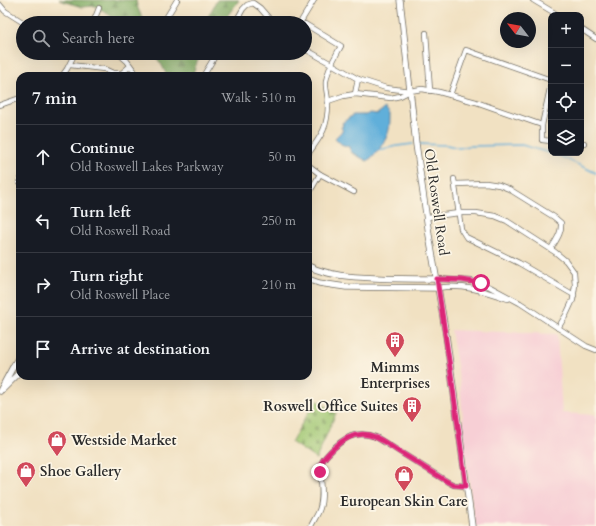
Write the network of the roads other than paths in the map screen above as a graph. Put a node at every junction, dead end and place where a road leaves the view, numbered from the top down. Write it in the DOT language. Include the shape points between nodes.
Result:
graph roads {
  1 [pos="177,0"];
  2 [pos="314,0"];
  3 [pos="400,0"];
  4 [pos="533,0"];
  5 [pos="0,5"];
  6 [pos="99,8"];
  7 [pos="553,12"];
  8 [pos="96,16"];
  9 [pos="167,16"];
  10 [pos="239,16"];
  11 [pos="267,16"];
  12 [pos="306,16"];
  13 [pos="16,18"];
  14 [pos="312,29"];
  15 [pos="584,31"];
  16 [pos="426,33"];
  17 [pos="596,39"];
  18 [pos="312,53"];
  19 [pos="72,60"];
  20 [pos="125,60"];
  21 [pos="213,60"];
  22 [pos="331,64"];
  23 [pos="70,65"];
  24 [pos="130,66"];
  25 [pos="65,72"];
  26 [pos="111,72"];
  27 [pos="123,72"];
  28 [pos="135,72"];
  29 [pos="206,72"];
  30 [pos="358,79"];
  31 [pos="548,79"];
  32 [pos="430,90"];
  33 [pos="410,91"];
  34 [pos="355,94"];
  35 [pos="450,95"];
  36 [pos="16,99"];
  37 [pos="328,101"];
  38 [pos="548,102"];
  39 [pos="0,105"];
  40 [pos="542,125"];
  41 [pos="548,141"];
  42 [pos="312,148"];
  43 [pos="312,169"];
  44 [pos="320,174"];
  45 [pos="312,188"];
  46 [pos="354,192"];
  47 [pos="459,213"];
  48 [pos="427,217"];
  49 [pos="551,249"];
  50 [pos="312,268"];
  51 [pos="437,279"];
  52 [pos="312,280"];
  53 [pos="438,288"];
  54 [pos="574,295"];
  55 [pos="520,303"];
  56 [pos="558,328"];
  57 [pos="596,350"];
  58 [pos="16,362"];
  59 [pos="16,376"];
  60 [pos="0,392"];
  61 [pos="466,486"];
  62 [pos="310,526"];
  63 [pos="472,526"];
  1 -- 9 [label="street"];
  2 -- 12 [label="street"];
  3 -- 33 [label="street, Old Roswell Road"];
  4 -- 7 [label="street"];
  5 -- 13 [label="street"];
  6 -- 8 [label="street"];
  10 -- 11 [label="street" via="243,8 253,2"];
  14 -- 22 [label="street" via="341,46"];
  15 -- 17 [label="street"];
  16 -- 32 [label="street"];
  18 -- 22 [label="street"];
  19 -- 23 [label="street"];
  20 -- 24 [label="street"];
  21 -- 29 [label="street"];
  22 -- 30 [label="street"];
  22 -- 37 [label="street" via="326,82"];
  23 -- 25 [label="street"];
  23 -- 26 [label="street"];
  24 -- 27 [label="street"];
  24 -- 28 [label="street"];
  30 -- 33 [label="street" via="386,88"];
  30 -- 34 [label="street"];
  31 -- 35 [label="street" via="466,50"];
  32 -- 33 [label="street"];
  32 -- 35 [label="street"];
  33 -- 34 [label="street" via="392,98"];
  33 -- 48 [label="street, Old Roswell Road"];
  34 -- 37 [label="street"];
  35 -- 40 [label="street"];
  36 -- 39 [label="street"];
  37 -- 42 [label="street" via="324,129"];
  38 -- 40 [label="street"];
  40 -- 41 [label="street" via="542,140"];
  43 -- 44 [label="street"];
  44 -- 45 [label="street"];
  44 -- 46 [label="street"];
  47 -- 48 [label="street"];
  47 -- 49 [label="street" via="495,216"];
  47 -- 49 [label="street" via="454,182 499,185 561,222 562,229"];
  47 -- 54 [label="street" via="461,229 466,237 519,263"];
  48 -- 51 [label="street, Old Roswell Road"];
  49 -- 54 [label="street" via="566,261 574,272"];
  50 -- 51 [label="street" via="347,277"];
  51 -- 53 [label="street, Old Roswell Road"];
  51 -- 55 [label="street" via="481,283"];
  52 -- 53 [label="street" via="346,287"];
  53 -- 55 [label="street" via="470,288"];
  53 -- 61 [label="street, Old Roswell Road"];
  54 -- 56 [label="street"];
  55 -- 56 [label="street"];
  56 -- 57 [label="street"];
  58 -- 60 [label="street"];
  59 -- 60 [label="street"];
  61 -- 62 [label="street" via="448,482 376,437 354,435 340,442 321,464 320,508"];
  61 -- 63 [label="street, Old Roswell Road"];
}
